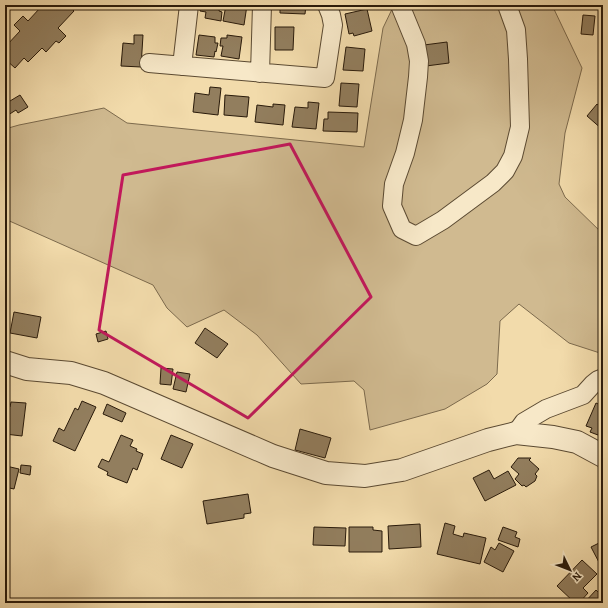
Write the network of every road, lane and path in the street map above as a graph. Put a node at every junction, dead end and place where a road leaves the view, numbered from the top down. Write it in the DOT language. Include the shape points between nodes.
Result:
graph roads {
  1 [pos="189,5"];
  2 [pos="262,5"];
  3 [pos="327,5"];
  4 [pos="400,5"];
  5 [pos="507,5"];
  6 [pos="149,63"];
  7 [pos="182,66"];
  8 [pos="260,73"];
  9 [pos="5,362"];
  10 [pos="603,378"];
  11 [pos="516,434"];
  12 [pos="603,456"];
  1 -- 7 [label="street"];
  2 -- 8 [label="street"];
  3 -- 8 [label="street" via="333,25 325,78"];
  4 -- 5 [label="street" via="416,44 419,61 413,120 394,184 392,206 402,229 416,236 494,184 513,156 520,127 518,59 516,30"];
  6 -- 7 [label="street"];
  7 -- 8 [label="street"];
  9 -- 11 [label="street" via="27,369 71,373 104,383 273,456 326,473 365,476 402,470 488,440"];
  10 -- 11 [label="street" via="592,384 582,395 546,409 524,422"];
  11 -- 12 [label="street" via="577,442"];
}
